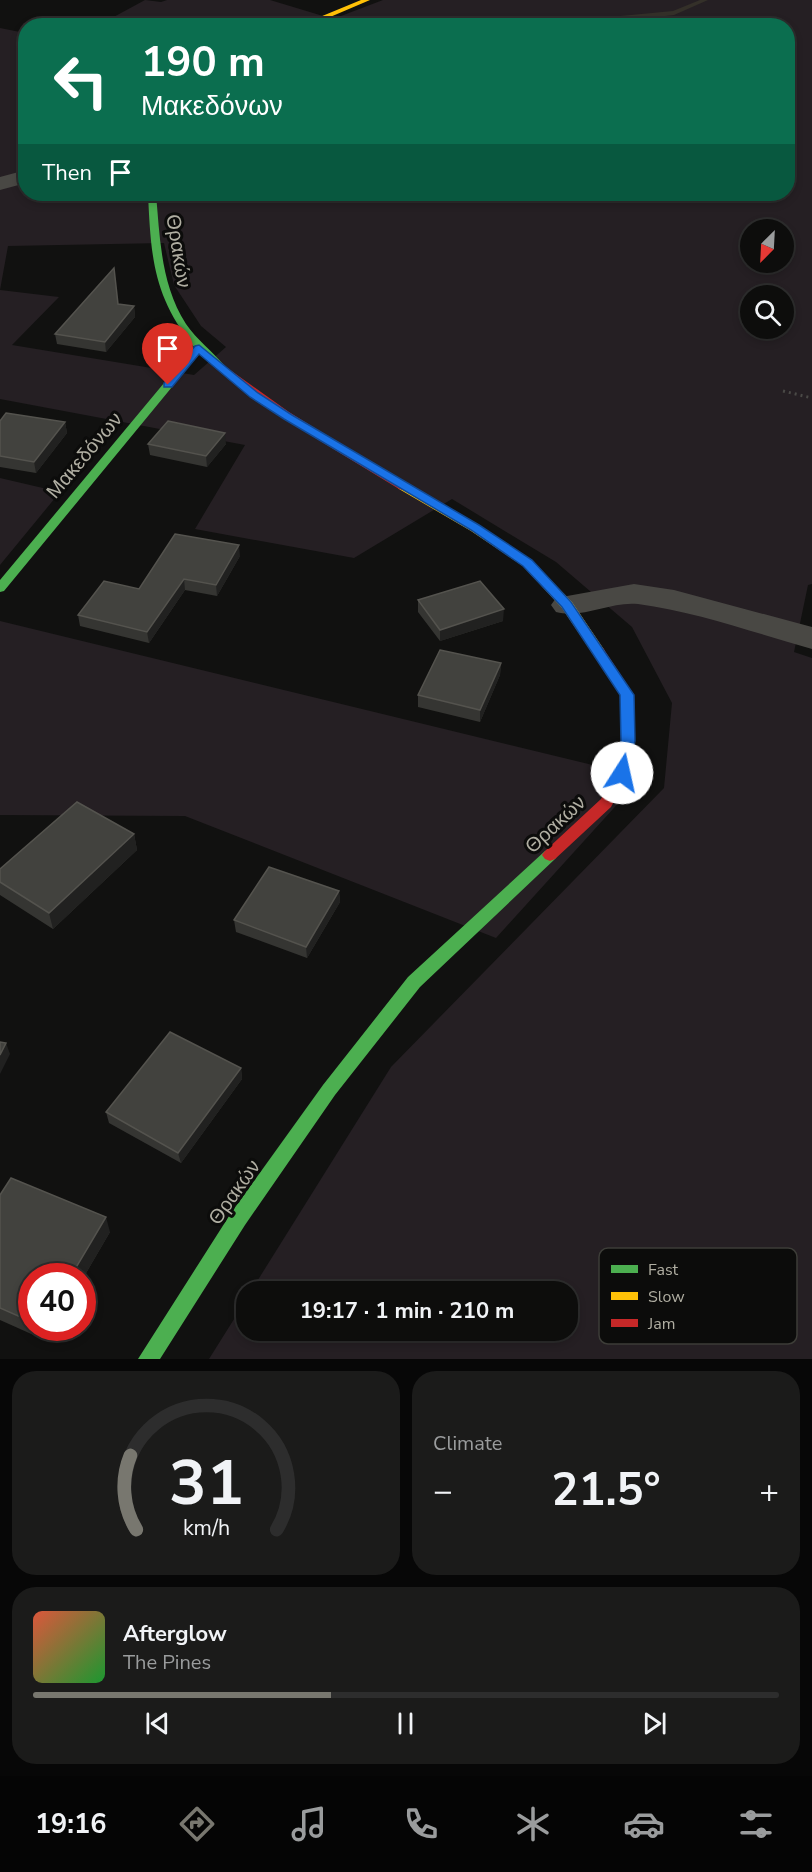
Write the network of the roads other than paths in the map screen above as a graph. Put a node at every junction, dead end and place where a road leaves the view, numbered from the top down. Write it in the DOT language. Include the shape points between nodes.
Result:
graph roads {
  1 [pos="367,0"];
  2 [pos="321,18"];
  3 [pos="18,178"];
  4 [pos="0,184"];
  5 [pos="152,201"];
  6 [pos="199,348"];
  7 [pos="0,588"];
  8 [pos="567,604"];
  9 [pos="812,638"];
  10 [pos="148,1359"];
  1 -- 2 [label="street"];
  3 -- 4 [label="street"];
  5 -- 6 [label="street, Θρακών" via="156,255 164,294"];
  6 -- 7 [label="street, Μακεδόνων"];
  6 -- 8 [label="street, Θρακών" via="264,401 321,439 475,528 527,563"];
  8 -- 9 [label="street" via="634,594 674,600"];
  8 -- 10 [label="street, Θρακών" via="627,695 628,741 622,773 606,803 414,982 329,1090 238,1219"];
}
